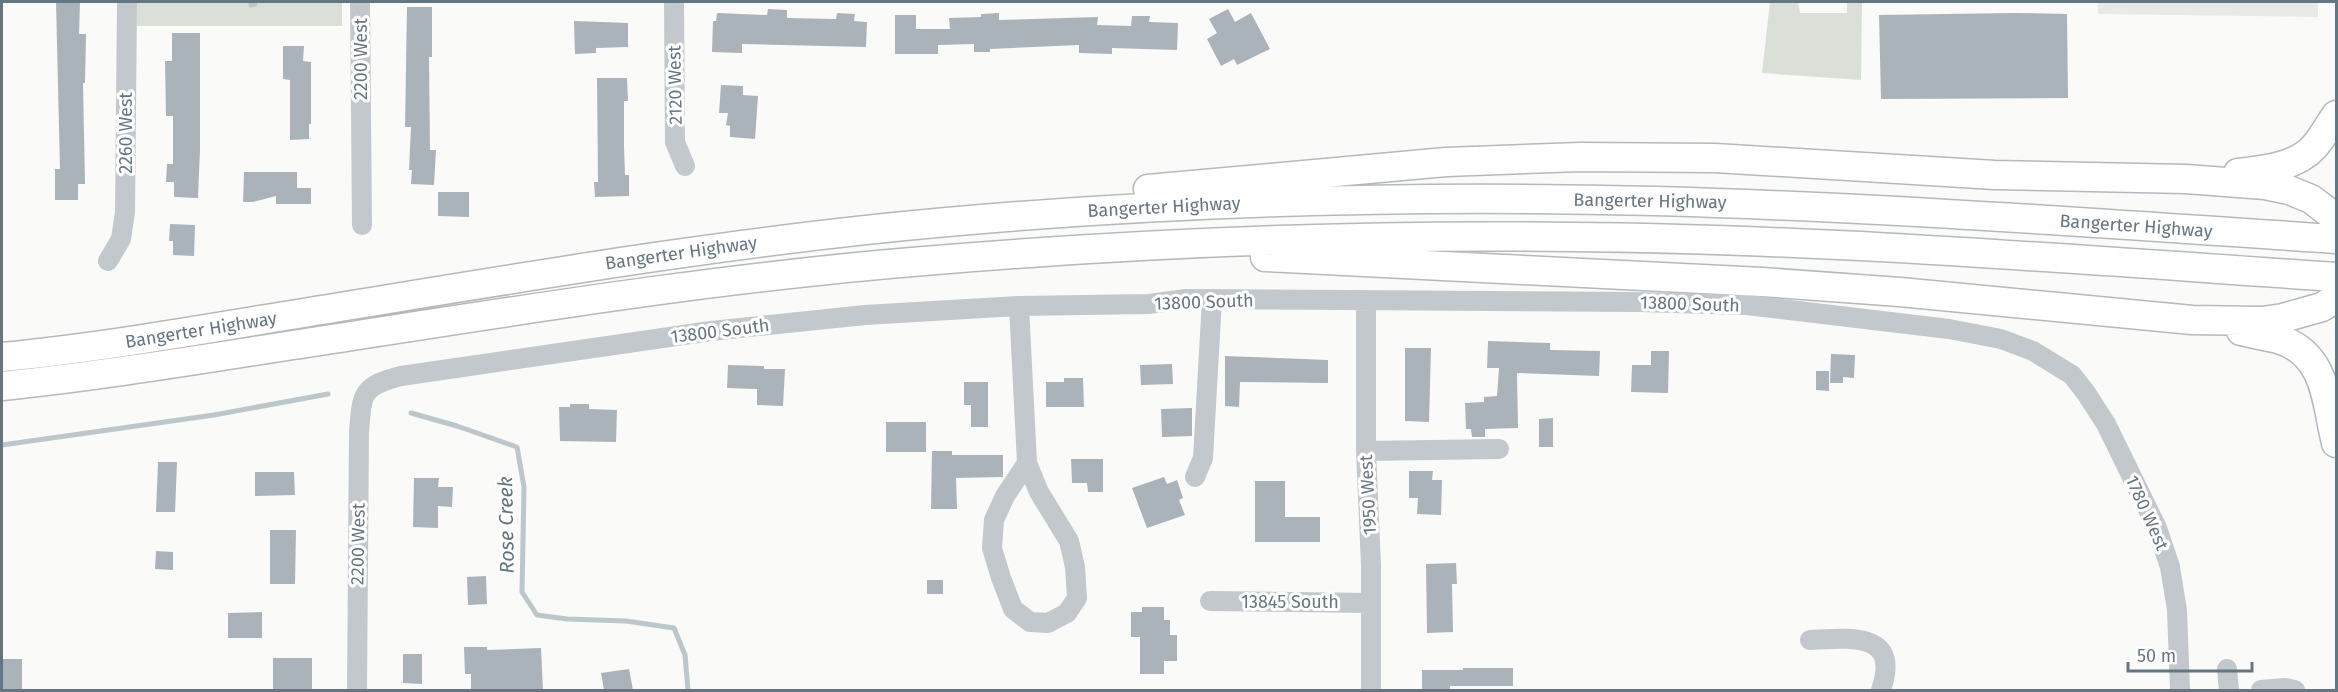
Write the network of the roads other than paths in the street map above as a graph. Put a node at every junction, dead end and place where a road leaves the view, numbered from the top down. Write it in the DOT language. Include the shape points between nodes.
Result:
graph roads {
  1 [pos="127,2"];
  2 [pos="360,2"];
  3 [pos="674,2"];
  4 [pos="2337,115"];
  5 [pos="684,166"];
  6 [pos="2186,179"];
  7 [pos="2337,218"];
  8 [pos="951,222"];
  9 [pos="362,225"];
  10 [pos="2337,238"];
  11 [pos="1038,252"];
  12 [pos="108,261"];
  13 [pos="2337,277"];
  14 [pos="2337,298"];
  15 [pos="1212,299"];
  16 [pos="1366,300"];
  17 [pos="1019,306"];
  18 [pos="2192,320"];
  19 [pos="2,357"];
  20 [pos="2051,360"];
  21 [pos="2,386"];
  22 [pos="362,398"];
  23 [pos="2337,443"];
  24 [pos="1499,449"];
  25 [pos="1366,451"];
  26 [pos="1028,463"];
  27 [pos="1195,477"];
  28 [pos="1210,601"];
  29 [pos="1371,603"];
  30 [pos="1810,640"];
  31 [pos="2227,669"];
  32 [pos="357,690"];
  33 [pos="1371,690"];
  34 [pos="1881,690"];
  35 [pos="2180,690"];
  36 [pos="2229,690"];
  37 [pos="2261,690"];
  38 [pos="2295,690"];
  1 -- 12 [label="street, 2260 West" via="125,212 121,239"];
  2 -- 9 [label="street, 2200 West"];
  3 -- 5 [label="street, 2120 West" via="675,142"];
  4 -- 6 [label="highway" via="2313,148 2294,162 2265,170"];
  6 -- 7 [label="highway" via="2289,190 2311,199"];
  6 -- 8 [label="highway" via="1995,175 1715,158 1524,158 1140,190"];
  8 -- 10 [label="highway, Bangerter Highway" via="1264,202 1536,199 1831,207"];
  8 -- 19 [label="highway, Bangerter Highway" via="694,250 130,341"];
  11 -- 13 [label="highway, Bangerter Highway" via="1292,240 1574,237 1818,244"];
  11 -- 18 [label="highway" via="1196,254 1762,282"];
  11 -- 21 [label="highway, Bangerter Highway" via="670,288 187,362"];
  14 -- 18 [label="highway" via="2322,307 2283,318"];
  15 -- 16 [label="street, 13800 South"];
  15 -- 17 [label="street, 13800 South"];
  15 -- 27 [label="street" via="1203,458"];
  16 -- 20 [label="street, 13800 South" via="1756,306 1948,329 2001,339"];
  16 -- 25 [label="street, 1950 West"];
  17 -- 22 [label="street, 13800 South" via="865,315 578,349 401,376 378,383"];
  17 -- 26 [label="street"];
  18 -- 23 [label="highway" via="2279,339 2306,355 2321,375"];
  20 -- 35 [label="street, 1780 West" via="2072,375 2106,424 2157,528 2170,567 2177,610"];
  22 -- 32 [label="street, 2200 West"];
  24 -- 25 [label="street"];
  25 -- 29 [label="street, 1950 West"];
  26 -- 26 [label="street" via="1039,492 1070,541 1075,567 1077,598 1067,613 1048,623 1030,622 1013,609 992,548 994,520"];
  28 -- 29 [label="street, 13845 South"];
  29 -- 33 [label="street, 1950 West"];
  30 -- 34 [label="street" via="1854,638 1876,644 1885,656"];
  31 -- 36 [label="street"];
  37 -- 38 [label="street"];
}
